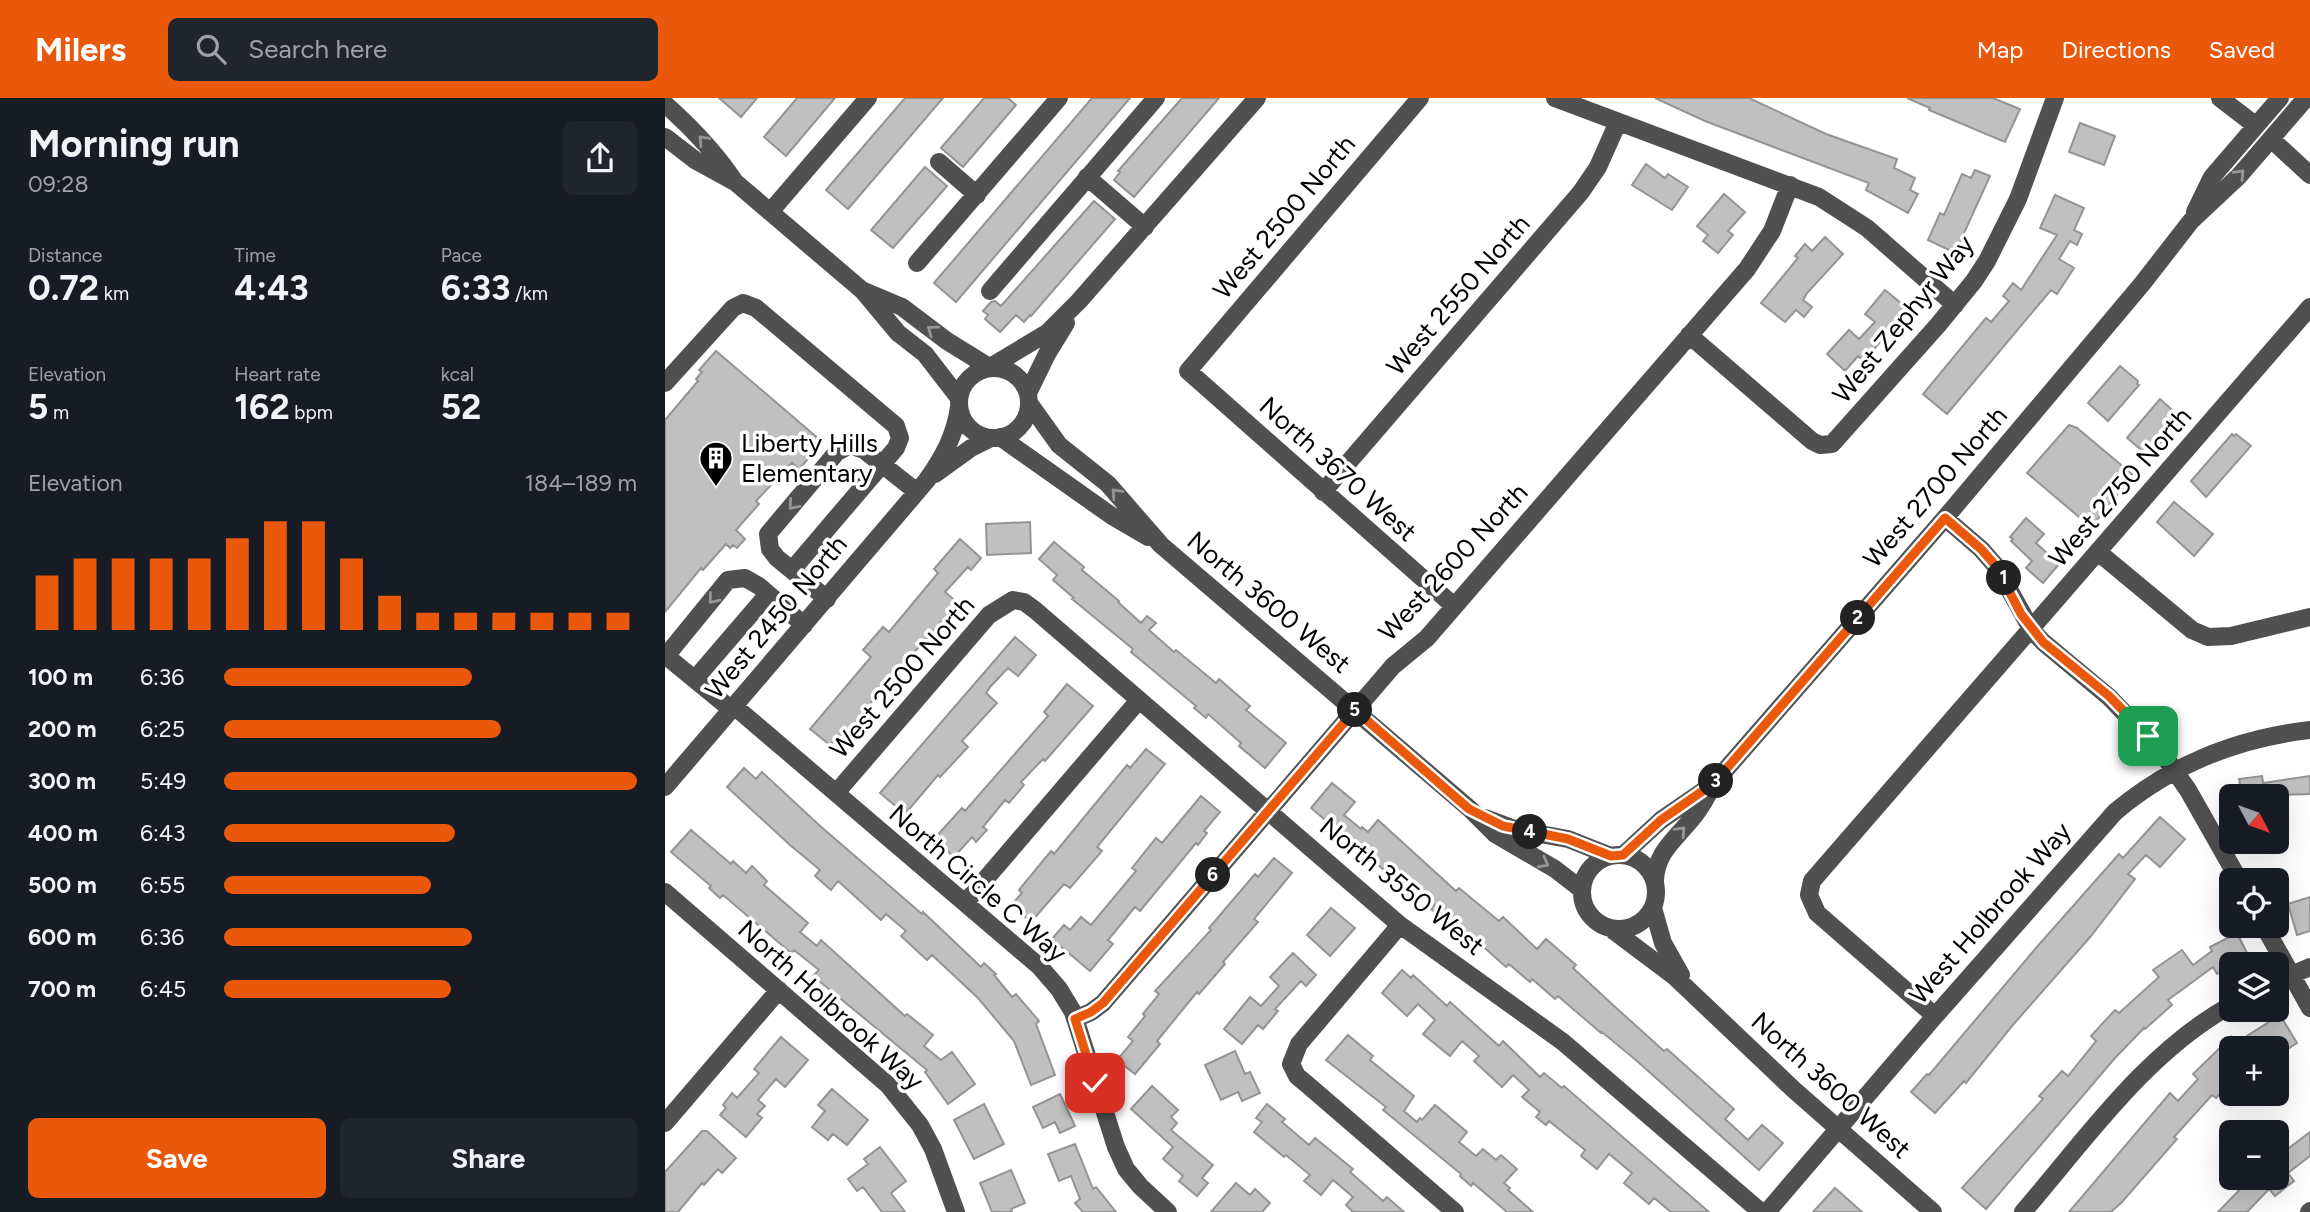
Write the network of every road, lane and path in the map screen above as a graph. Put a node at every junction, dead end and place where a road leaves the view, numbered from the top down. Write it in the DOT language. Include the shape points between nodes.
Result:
graph roads {
  1 [pos="868,98"];
  2 [pos="1059,98"];
  3 [pos="1156,98"];
  4 [pos="1257,98"];
  5 [pos="1420,98"];
  6 [pos="1555,98"];
  7 [pos="2055,98"];
  8 [pos="2220,98"];
  9 [pos="2280,98"];
  10 [pos="2306,98"];
  11 [pos="665,103"];
  12 [pos="1618,122"];
  13 [pos="2255,125"];
  14 [pos="665,137"];
  15 [pos="2271,139"];
  16 [pos="939,162"];
  17 [pos="2310,175"];
  18 [pos="1087,177"];
  19 [pos="735,182"];
  20 [pos="1790,185"];
  21 [pos="977,194"];
  22 [pos="770,212"];
  23 [pos="2191,221"];
  24 [pos="1145,227"];
  25 [pos="917,263"];
  26 [pos="863,291"];
  27 [pos="990,291"];
  28 [pos="1079,301"];
  29 [pos="1955,305"];
  30 [pos="2310,307"];
  31 [pos="1689,335"];
  32 [pos="991,367"];
  33 [pos="1188,371"];
  34 [pos="665,383"];
  35 [pos="1028,398"];
  36 [pos="959,403"];
  37 [pos="996,438"];
  38 [pos="882,464"];
  39 [pos="922,486"];
  40 [pos="1324,492"];
  41 [pos="1945,518"];
  42 [pos="1161,545"];
  43 [pos="2098,552"];
  44 [pos="792,570"];
  45 [pos="768,594"];
  46 [pos="827,598"];
  47 [pos="1013,600"];
  48 [pos="1454,606"];
  49 [pos="2310,617"];
  50 [pos="804,625"];
  51 [pos="2031,629"];
  52 [pos="666,657"];
  53 [pos="695,679"];
  54 [pos="1139,700"];
  55 [pos="733,708"];
  56 [pos="1355,710"];
  57 [pos="2310,730"];
  58 [pos="2175,771"];
  59 [pos="667,782"];
  60 [pos="1714,783"];
  61 [pos="836,793"];
  62 [pos="1469,809"];
  63 [pos="1269,810"];
  64 [pos="1617,856"];
  65 [pos="2232,868"];
  66 [pos="1655,881"];
  67 [pos="1583,890"];
  68 [pos="665,892"];
  69 [pos="965,903"];
  70 [pos="1653,908"];
  71 [pos="1400,925"];
  72 [pos="1610,928"];
  73 [pos="2310,967"];
  74 [pos="2289,976"];
  75 [pos="2289,984"];
  76 [pos="779,990"];
  77 [pos="1696,994"];
  78 [pos="2310,1008"];
  79 [pos="2219,1012"];
  80 [pos="1934,1016"];
  81 [pos="1075,1019"];
  82 [pos="665,1123"];
  83 [pos="1837,1129"];
  84 [pos="956,1212"];
  85 [pos="1168,1212"];
  86 [pos="1455,1212"];
  87 [pos="1761,1212"];
  88 [pos="1767,1212"];
  89 [pos="1933,1212"];
  90 [pos="2023,1212"];
  1 -- 22 [label="street"];
  2 -- 21 [label="street"];
  3 -- 18 [label="street"];
  4 -- 24 [label="street"];
  5 -- 33 [label="street, West 2500 North"];
  6 -- 12 [label="street"];
  7 -- 29 [label="street, West Zephyr Way" via="2004,231"];
  8 -- 13 [label="street"];
  9 -- 13 [label="street, West 2700 North"];
  10 -- 15 [label="street, West 2700 North"];
  19 -- 11 [label="street, one-way" via="699,135"];
  12 -- 20 [label="street"];
  12 -- 40 [label="street, West 2550 North" via="1581,192"];
  13 -- 23 [label="street, West 2700 North" via="2212,177"];
  14 -- 19 [label="street"];
  15 -- 17 [label="street"];
  23 -- 15 [label="street, West 2700 North, one-way"];
  16 -- 21 [label="street"];
  18 -- 24 [label="street"];
  18 -- 27 [label="street"];
  19 -- 22 [label="street"];
  20 -- 29 [label="street" via="1853,217"];
  20 -- 31 [label="street, West 2600 North" via="1776,224 1756,256"];
  21 -- 25 [label="street"];
  22 -- 26 [label="street"];
  23 -- 41 [label="street, West 2700 North"];
  24 -- 28 [label="street"];
  32 -- 26 [label="street, one-way" via="902,307"];
  26 -- 36 [label="street" via="898,333 925,354"];
  28 -- 32 [label="street" via="1047,332"];
  28 -- 35 [label="street" via="1047,354"];
  29 -- 31 [label="street, West Zephyr Way" via="1839,439 1826,446 1806,436"];
  30 -- 43 [label="street, West 2750 North"];
  31 -- 48 [label="street, West 2600 North"];
  32 -- 35 [label="street" via="1018,377"];
  32 -- 36 [label="street" via="967,380"];
  33 -- 40 [label="street, North 3670 West"];
  34 -- 38 [label="street" via="733,308 743,303 756,308 896,426 900,438"];
  35 -- 37 [label="street" via="1023,421 1010,434"];
  42 -- 35 [label="street, North 3600 West, one-way" via="1108,484 1059,445"];
  36 -- 37 [label="street" via="961,417 973,431"];
  36 -- 39 [label="street, West 2450 North" via="949,445"];
  37 -- 39 [label="street, West 2450 North" via="971,448"];
  37 -- 42 [label="street, North 3600 West"];
  38 -- 39 [label="street"];
  38 -- 44 [label="street"];
  38 -- 44 [label="street, one-way" via="850,445 837,452 768,534 770,548"];
  39 -- 46 [label="street, West 2450 North"];
  40 -- 48 [label="street, North 3670 West"];
  41 -- 51 [label="street" via="1996,566"];
  41 -- 60 [label="street, West 2700 North"];
  42 -- 56 [label="street, North 3600 West"];
  43 -- 49 [label="street" via="2193,630 2208,637"];
  43 -- 51 [label="street, West 2750 North"];
  44 -- 46 [label="street"];
  45 -- 50 [label="street"];
  45 -- 52 [label="street, one-way" via="745,578 728,580"];
  45 -- 53 [label="street"];
  46 -- 50 [label="street, West 2450 North"];
  47 -- 54 [label="street, North 3550 West" via="1035,610"];
  47 -- 61 [label="street, West 2500 North" via="989,615"];
  48 -- 56 [label="street, West 2600 North"];
  50 -- 55 [label="street, West 2450 North"];
  51 -- 58 [label="street" via="2135,722"];
  51 -- 80 [label="street, West 2750 North" via="1812,881 1809,895 1817,913"];
  52 -- 53 [label="street, North Circle C Way"];
  53 -- 55 [label="street, North Circle C Way"];
  54 -- 63 [label="street, North 3550 West"];
  54 -- 69 [label="street"];
  55 -- 59 [label="street, West 2450 North"];
  55 -- 61 [label="street, North Circle C Way"];
  56 -- 62 [label="street, North 3600 West"];
  56 -- 63 [label="street, West 2600 North"];
  57 -- 58 [label="street, West Holbrook Way" via="2245,742"];
  58 -- 65 [label="street"];
  58 -- 80 [label="street, West Holbrook Way" via="2131,799 2100,827"];
  60 -- 64 [label="street, West 2700 North"];
  66 -- 60 [label="street, West 2700 North, one-way" via="1662,853 1695,815"];
  61 -- 69 [label="street, North Circle C Way"];
  62 -- 64 [label="street, North 3600 West" via="1503,826 1568,839"];
  62 -- 67 [label="street, North 3600 West, one-way" via="1495,834"];
  63 -- 71 [label="street, North 3550 West"];
  63 -- 81 [label="street, West 2600 North" via="1103,1003"];
  64 -- 66 [label="street" via="1641,862"];
  64 -- 67 [label="street" via="1591,869"];
  66 -- 70 [label="street"];
  67 -- 72 [label="street" via="1590,914"];
  68 -- 76 [label="street, North Holbrook Way"];
  69 -- 81 [label="street, North Circle C Way" via="1041,967"];
  70 -- 72 [label="street" via="1635,926"];
  70 -- 77 [label="street, North 3600 West" via="1672,961"];
  71 -- 86 [label="street" via="1299,1044 1291,1064 1297,1076"];
  71 -- 87 [label="street, North 3550 West" via="1563,1042"];
  72 -- 77 [label="street, North 3600 West"];
  73 -- 74 [label="street"];
  75 -- 78 [label="street"];
  76 -- 82 [label="street"];
  76 -- 84 [label="street, North Holbrook Way" via="902,1101 933,1149"];
  77 -- 83 [label="street, North 3600 West"];
  79 -- 90 [label="street" via="2168,1049"];
  80 -- 83 [label="street, West Holbrook Way"];
  81 -- 85 [label="street, North Circle C Way" via="1126,1169"];
  83 -- 88 [label="street, West Holbrook Way"];
  83 -- 89 [label="street, North 3600 West"];
}
